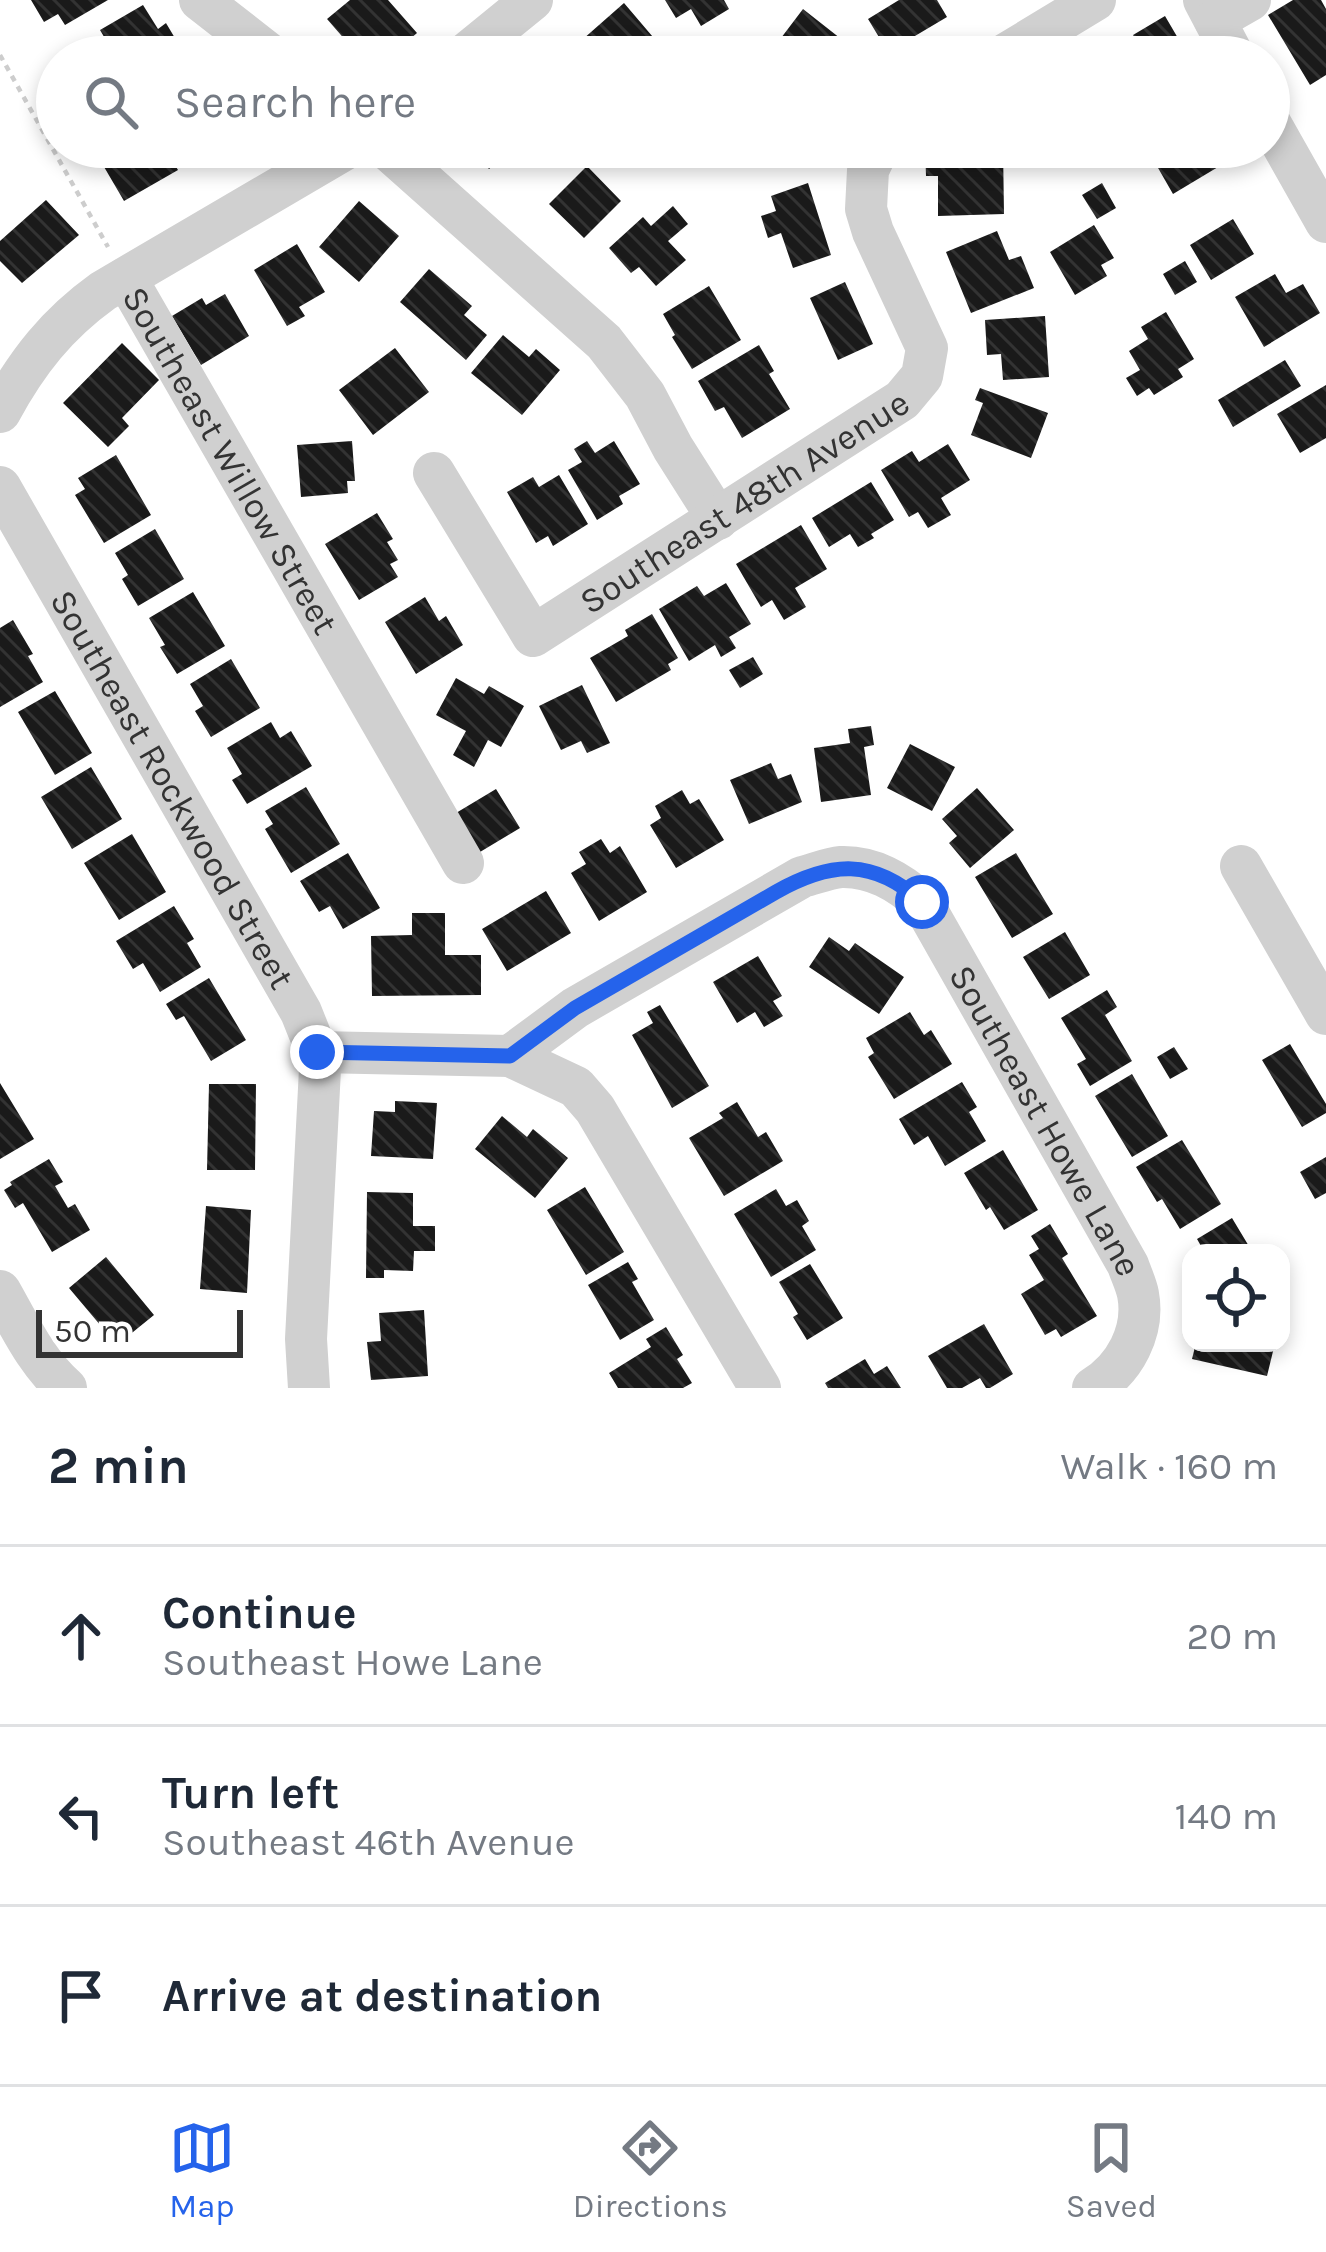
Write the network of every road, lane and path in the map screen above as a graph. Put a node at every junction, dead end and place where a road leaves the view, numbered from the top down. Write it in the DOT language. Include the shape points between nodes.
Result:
graph roads {
  1 [pos="200,0"];
  2 [pos="532,0"];
  3 [pos="1095,0"];
  4 [pos="246,36"];
  5 [pos="488,36"];
  6 [pos="1036,36"];
  7 [pos="0,55"];
  8 [pos="36,119"];
  9 [pos="1290,158"];
  10 [pos="64,168"];
  11 [pos="313,168"];
  12 [pos="409,168"];
  13 [pos="869,168"];
  14 [pos="1326,222"];
  15 [pos="126,278"];
  16 [pos="0,412"];
  17 [pos="434,473"];
  18 [pos="0,487"];
  19 [pos="718,519"];
  20 [pos="463,863"];
  21 [pos="1241,866"];
  22 [pos="1326,1014"];
  23 [pos="317,1052"];
  24 [pos="510,1056"];
  25 [pos="0,1292"];
  26 [pos="66,1388"];
  27 [pos="309,1388"];
  28 [pos="760,1388"];
  29 [pos="1094,1388"];
  1 -- 4 [label="street"];
  2 -- 5 [label="street"];
  3 -- 6 [label="street"];
  7 -- 8 [label="path, Southeast Willow Street"];
  9 -- 14 [label="street"];
  10 -- 15 [label="path, Southeast Willow Street"];
  11 -- 15 [label="street"];
  12 -- 19 [label="street" via="604,342"];
  13 -- 19 [label="street, Southeast 48th Avenue" via="866,209 927,348 922,376 902,400"];
  15 -- 16 [label="street" via="59,326"];
  15 -- 20 [label="street, Southeast Willow Street"];
  17 -- 19 [label="street, Southeast 48th Avenue" via="533,636"];
  18 -- 23 [label="street, Southeast Rockwood Street"];
  21 -- 22 [label="street"];
  23 -- 24 [label="street"];
  23 -- 27 [label="street, Southeast Rockwood Street"];
  24 -- 28 [label="street" via="576,1087 595,1109"];
  24 -- 29 [label="street, Southeast Howe Lane" via="575,1008 802,877 841,867 903,885 922,902 1128,1265 1139,1296 1138,1329 1126,1359"];
  25 -- 26 [label="street"];
}
